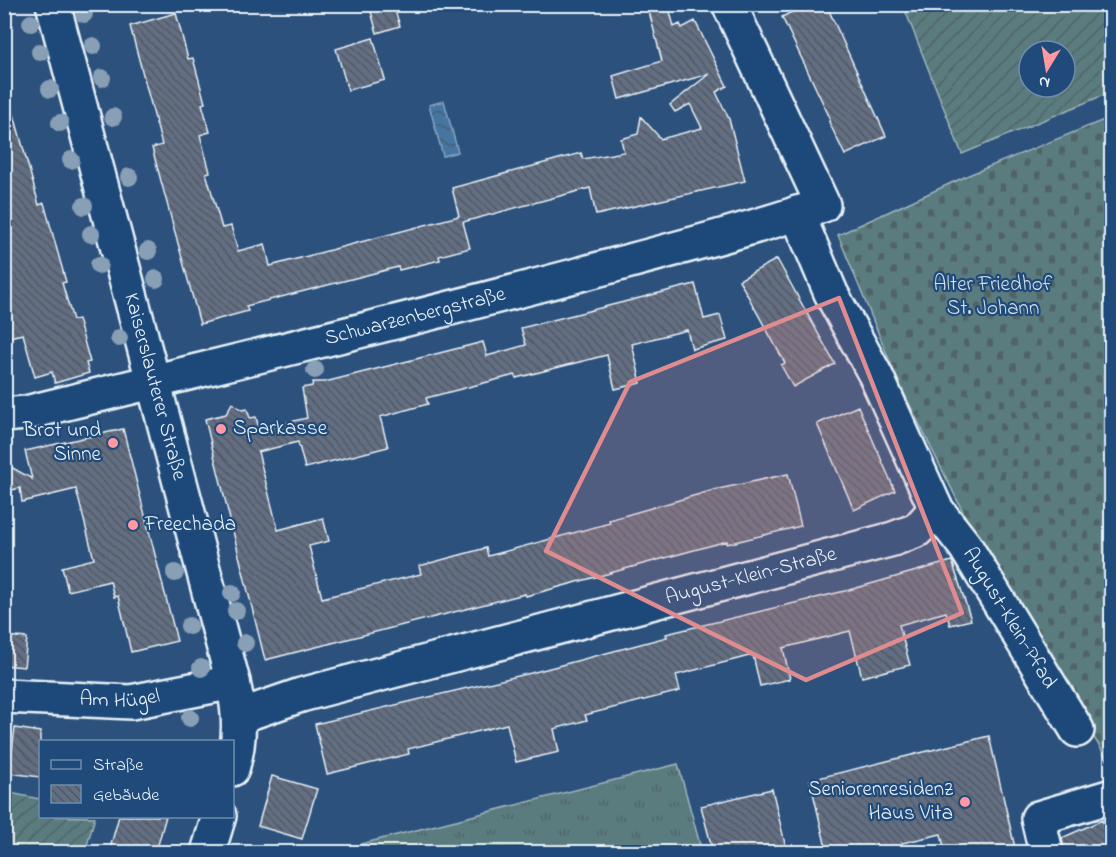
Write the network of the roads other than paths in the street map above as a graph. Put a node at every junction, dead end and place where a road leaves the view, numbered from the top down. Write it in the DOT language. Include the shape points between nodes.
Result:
graph roads {
  1 [pos="53,4"];
  2 [pos="729,4"];
  3 [pos="810,209"];
  4 [pos="155,382"];
  5 [pos="4,415"];
  6 [pos="936,509"];
  7 [pos="233,682"];
  8 [pos="4,696"];
  9 [pos="240,716"];
  10 [pos="1077,730"];
  11 [pos="234,764"];
  12 [pos="1112,796"];
  13 [pos="218,818"];
  14 [pos="208,852"];
  15 [pos="1046,852"];
  1 -- 4 [label="street, Kaiserslauterer Straße"];
  2 -- 3 [label="street"];
  3 -- 4 [label="street, Schwarzenbergstraße" via="524,290"];
  3 -- 6 [label="street" via="831,293 876,376"];
  4 -- 5 [label="street, Schwarzenbergstraße"];
  4 -- 7 [label="street, Kaiserslauterer Straße"];
  6 -- 9 [label="street, August-Klein-Straße" via="917,530 893,539 300,695"];
  6 -- 10 [label="street, August-Klein-Pfad" via="965,546"];
  7 -- 8 [label="street, Am Hügel" via="131,702"];
  7 -- 9 [label="street, Kaiserslauterer Straße"];
  9 -- 11 [label="street, Kaiserslauterer Straße"];
  12 -- 15 [label="street" via="1038,818"];
  13 -- 14 [label="street"];
}
